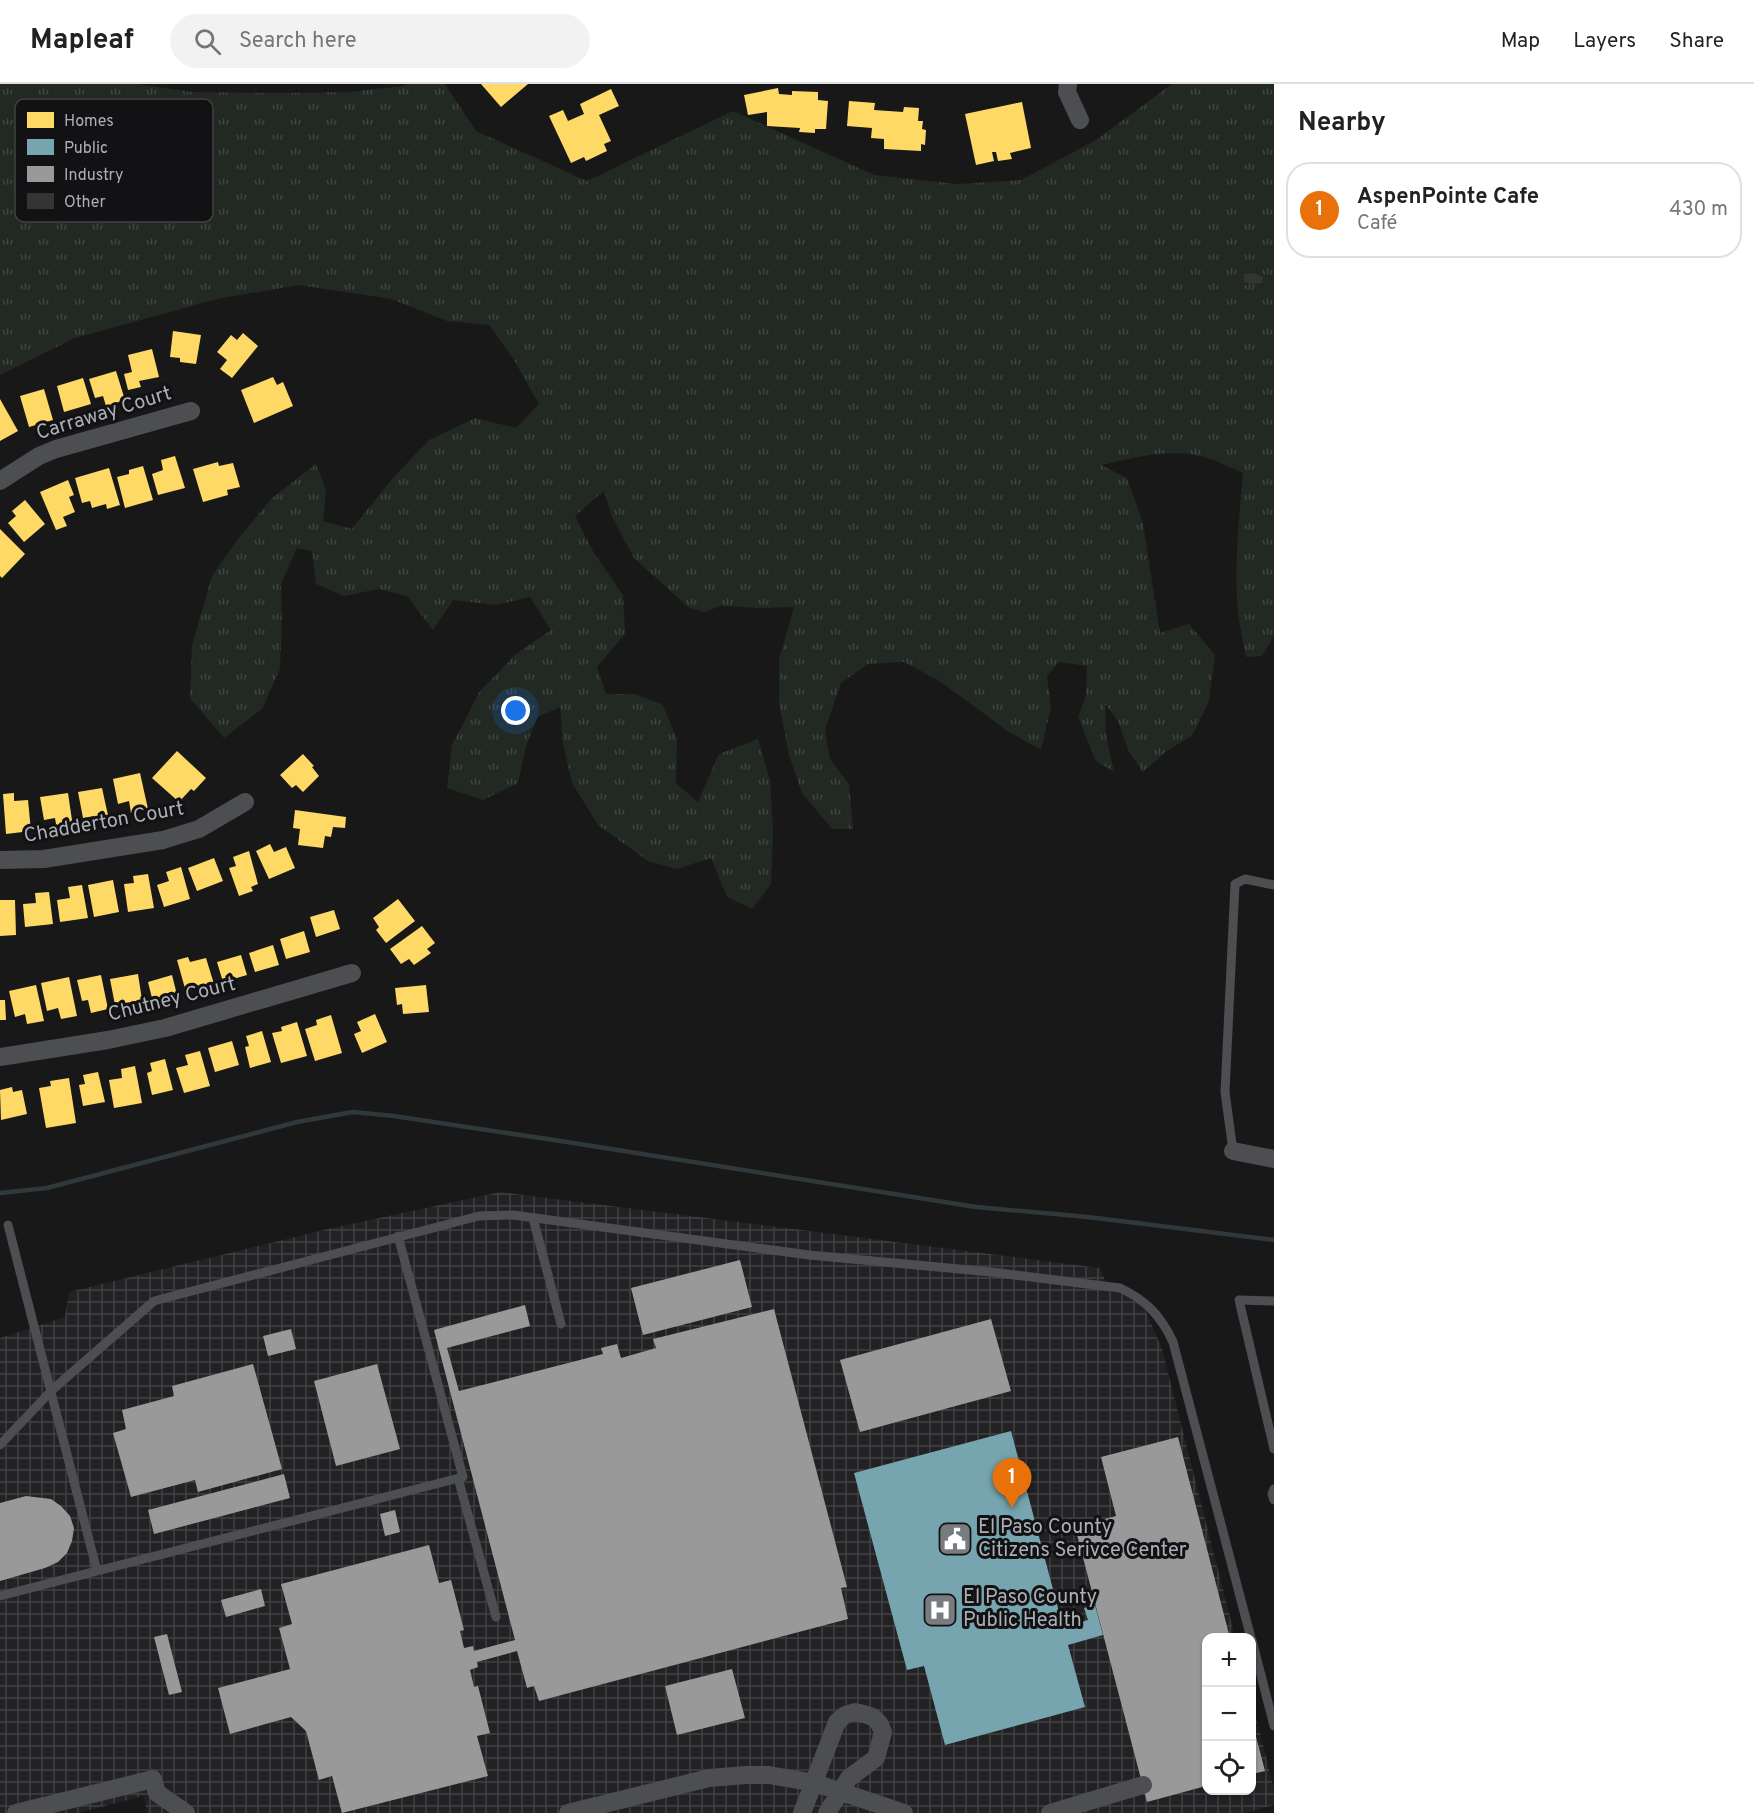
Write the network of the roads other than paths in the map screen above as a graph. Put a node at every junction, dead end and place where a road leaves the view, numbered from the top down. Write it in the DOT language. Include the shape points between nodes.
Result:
graph roads {
  1 [pos="1068,84"];
  2 [pos="1080,120"];
  3 [pos="191,411"];
  4 [pos="0,481"];
  5 [pos="245,802"];
  6 [pos="0,860"];
  7 [pos="1274,885"];
  8 [pos="352,973"];
  9 [pos="0,1057"];
  10 [pos="1233,1151"];
  11 [pos="1274,1159"];
  12 [pos="533,1218"];
  13 [pos="8,1225"];
  14 [pos="398,1236"];
  15 [pos="1274,1301"];
  16 [pos="561,1323"];
  17 [pos="52,1390"];
  18 [pos="0,1445"];
  19 [pos="1274,1449"];
  20 [pos="458,1478"];
  21 [pos="1274,1489"];
  22 [pos="1274,1500"];
  23 [pos="97,1571"];
  24 [pos="0,1596"];
  25 [pos="496,1617"];
  26 [pos="1249,1633"];
  27 [pos="1256,1658"];
  28 [pos="1274,1726"];
  29 [pos="815,1783"];
  30 [pos="1143,1785"];
  31 [pos="841,1792"];
  32 [pos="16,1813"];
  33 [pos="186,1813"];
  34 [pos="568,1813"];
  35 [pos="802,1813"];
  36 [pos="827,1813"];
  37 [pos="902,1813"];
  38 [pos="1050,1813"];
  1 -- 2 [label="street" via="1067,92"];
  3 -- 4 [label="street, Carraway Court" via="56,449"];
  5 -- 6 [label="street, Chadderton Court" via="199,829 163,840 44,859"];
  7 -- 10 [label="lane" via="1245,879 1235,884 1225,1092"];
  8 -- 9 [label="street, Chutney Court" via="165,1028"];
  10 -- 11 [label="street"];
  12 -- 14 [label="lane" via="479,1216"];
  12 -- 16 [label="lane"];
  12 -- 26 [label="lane" via="809,1255 1120,1288 1137,1296 1159,1316 1173,1342"];
  13 -- 17 [label="lane"];
  14 -- 17 [label="lane" via="154,1301"];
  14 -- 20 [label="lane" via="463,1477"];
  15 -- 19 [label="lane" via="1239,1300"];
  17 -- 18 [label="lane"];
  17 -- 23 [label="lane"];
  20 -- 23 [label="lane"];
  20 -- 25 [label="lane"];
  21 -- 22 [label="lane"];
  23 -- 24 [label="lane"];
  27 -- 28 [label="lane"];
  29 -- 31 [label="street"];
  29 -- 31 [label="street" via="837,1722 855,1712 873,1717 883,1732 876,1758 849,1778"];
  29 -- 34 [label="street" via="769,1775 725,1776"];
  29 -- 35 [label="street"];
  30 -- 38 [label="street"];
  31 -- 36 [label="street"];
  31 -- 37 [label="street"];
  32 -- 33 [label="street" via="153,1779 157,1793"];
}
